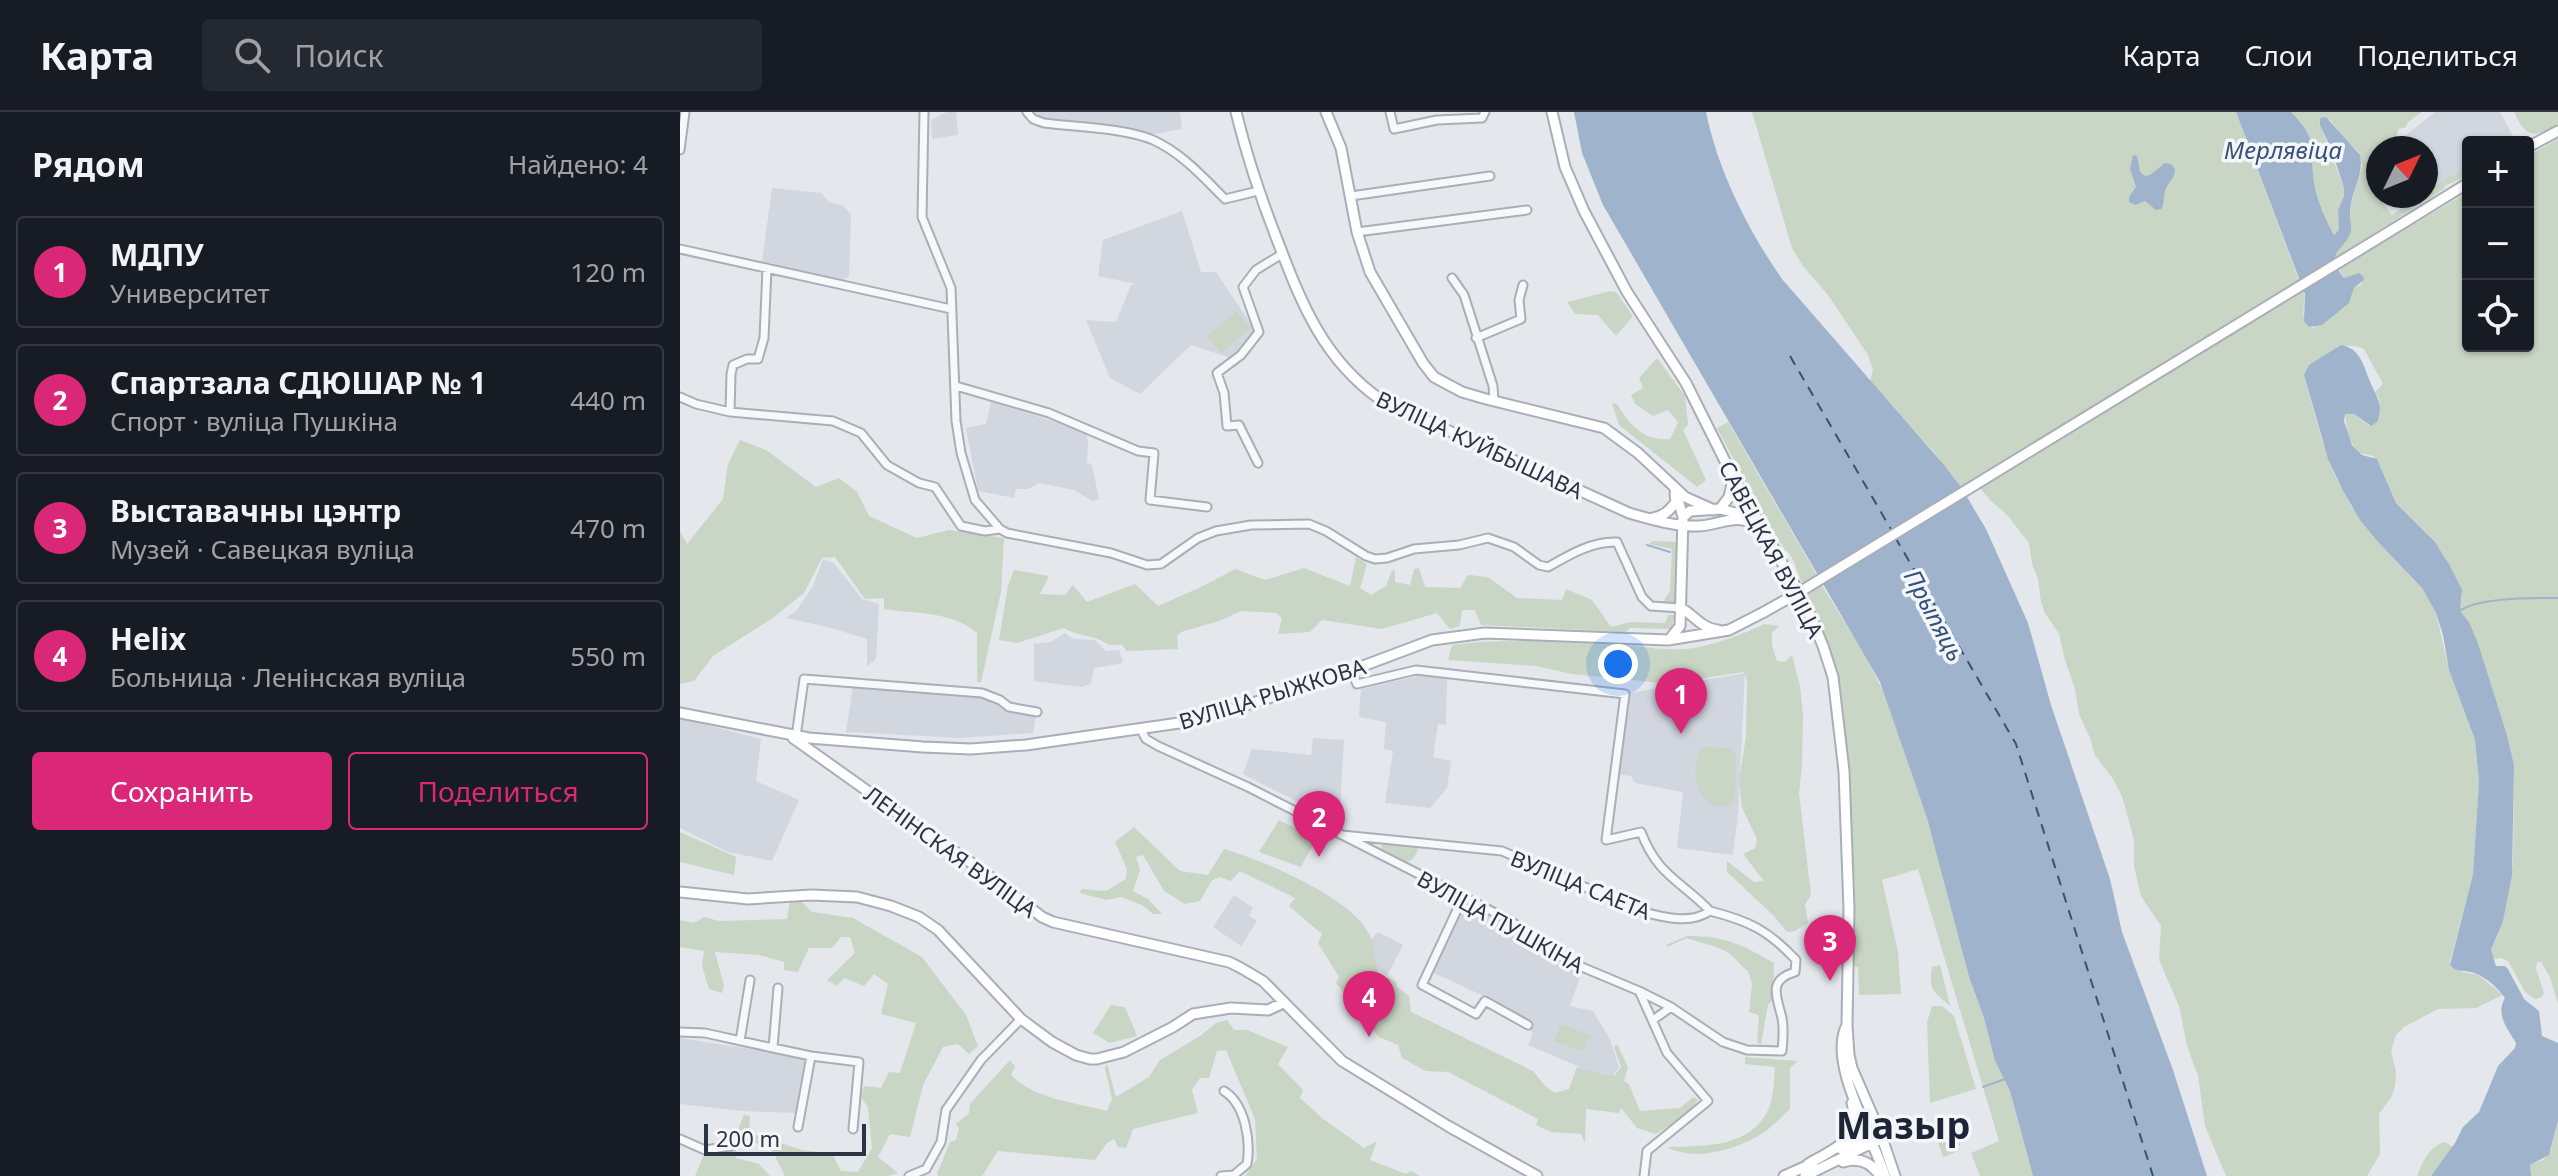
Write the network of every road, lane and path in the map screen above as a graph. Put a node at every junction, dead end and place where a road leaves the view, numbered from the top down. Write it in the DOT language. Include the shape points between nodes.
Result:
graph roads {
  1 [pos="685,112"];
  2 [pos="924,112"];
  3 [pos="1027,112"];
  4 [pos="1236,112"];
  5 [pos="1326,112"];
  6 [pos="1390,112"];
  7 [pos="1485,112"];
  8 [pos="1552,112"];
  9 [pos="2558,131"];
  10 [pos="2534,144"];
  11 [pos="680,150"];
  12 [pos="1490,176"];
  13 [pos="2462,187"];
  14 [pos="1258,191"];
  15 [pos="1351,196"];
  16 [pos="1527,210"];
  17 [pos="1357,232"];
  18 [pos="680,249"];
  19 [pos="1282,254"];
  20 [pos="767,268"];
  21 [pos="1452,278"];
  22 [pos="1523,285"];
  23 [pos="951,309"];
  24 [pos="1476,338"];
  25 [pos="956,386"];
  26 [pos="680,397"];
  27 [pos="1494,401"];
  28 [pos="730,412"];
  29 [pos="1258,463"];
  30 [pos="1733,477"];
  31 [pos="1674,487"];
  32 [pos="1745,498"];
  33 [pos="1207,507"];
  34 [pos="1717,509"];
  35 [pos="1697,510"];
  36 [pos="1736,516"];
  37 [pos="1649,519"];
  38 [pos="1683,521"];
  39 [pos="1699,526"];
  40 [pos="1000,529"];
  41 [pos="1766,533"];
  42 [pos="1681,541"];
  43 [pos="1685,610"];
  44 [pos="1729,630"];
  45 [pos="1687,639"];
  46 [pos="1669,640"];
  47 [pos="1351,670"];
  48 [pos="1037,712"];
  49 [pos="680,713"];
  50 [pos="1141,730"];
  51 [pos="793,737"];
  52 [pos="833,740"];
  53 [pos="825,760"];
  54 [pos="1342,835"];
  55 [pos="680,892"];
  56 [pos="1463,897"];
  57 [pos="1710,911"];
  58 [pos="750,980"];
  59 [pos="778,988"];
  60 [pos="1639,991"];
  61 [pos="1283,1003"];
  62 [pos="1671,1007"];
  63 [pos="1021,1019"];
  64 [pos="1653,1020"];
  65 [pos="1528,1025"];
  66 [pos="1847,1025"];
  67 [pos="680,1032"];
  68 [pos="740,1041"];
  69 [pos="773,1048"];
  70 [pos="1782,1051"];
  71 [pos="811,1056"];
  72 [pos="1845,1077"];
  73 [pos="1224,1091"];
  74 [pos="798,1127"];
  75 [pos="853,1129"];
  76 [pos="1875,1138"];
  77 [pos="680,1139"];
  78 [pos="731,1146"];
  79 [pos="1808,1164"];
  80 [pos="909,1176"];
  81 [pos="1221,1176"];
  82 [pos="1537,1176"];
  83 [pos="1644,1176"];
  84 [pos="1784,1176"];
  85 [pos="1808,1176"];
  86 [pos="1883,1176"];
  87 [pos="1895,1176"];
  1 -- 11 [label="street"];
  2 -- 23 [label="street" via="922,217 951,288"];
  3 -- 14 [label="street" via="1044,123 1154,140 1225,199"];
  4 -- 14 [label="main road, ВУЛІЦА КУЙБЫШАВА"];
  5 -- 15 [label="main road" via="1341,148"];
  6 -- 7 [label="street" via="1394,129 1482,118"];
  8 -- 30 [label="main road, САВЕЦКАЯ ВУЛІЦА" via="1565,167 1584,211 1627,292 1686,383"];
  9 -- 10 [label="main road"];
  12 -- 15 [label="street"];
  13 -- 44 [label="main road, ВУЛІЦА РЫЖКОВА, bridge" via="1798,593"];
  14 -- 19 [label="main road, ВУЛІЦА КУЙБЫШАВА"];
  15 -- 17 [label="main road"];
  16 -- 17 [label="street"];
  17 -- 27 [label="main road" via="1382,295 1434,377"];
  18 -- 20 [label="street"];
  19 -- 29 [label="street" via="1256,270 1243,287 1259,332 1217,373 1227,426 1239,425"];
  19 -- 37 [label="main road, ВУЛІЦА КУЙБЫШАВА" via="1323,342 1364,388"];
  20 -- 23 [label="street"];
  20 -- 28 [label="street" via="764,338 758,359 733,365"];
  21 -- 24 [label="street" via="1464,295"];
  22 -- 24 [label="street" via="1521,319"];
  23 -- 25 [label="street"];
  24 -- 27 [label="street"];
  25 -- 33 [label="street" via="1049,413 1154,453 1150,500"];
  25 -- 40 [label="street" via="959,442 975,500"];
  26 -- 28 [label="street"];
  27 -- 31 [label="main road" via="1604,428"];
  28 -- 40 [label="street" via="833,421 861,433 887,465 935,487 961,526"];
  30 -- 32 [label="main road, САВЕЦКАЯ ВУЛІЦА"];
  30 -- 34 [label="main road" via="1731,492"];
  31 -- 34 [label="main road"];
  31 -- 37 [label="main road" via="1676,502 1671,509"];
  31 -- 38 [label="main road"];
  32 -- 36 [label="main road"];
  32 -- 41 [label="main road, САВЕЦКАЯ ВУЛІЦА"];
  34 -- 35 [label="main road"];
  34 -- 36 [label="main road"];
  35 -- 38 [label="main road"];
  35 -- 39 [label="main road" via="1702,513"];
  36 -- 39 [label="main road, ВУЛІЦА КУЙБЫШАВА"];
  36 -- 41 [label="main road" via="1757,521"];
  37 -- 38 [label="main road, ВУЛІЦА КУЙБЫШАВА"];
  37 -- 42 [label="main road" via="1674,531"];
  38 -- 39 [label="main road, ВУЛІЦА КУЙБЫШАВА"];
  38 -- 42 [label="main road"];
  39 -- 42 [label="main road"];
  40 -- 43 [label="street" via="1147,565 1161,564 1216,531 1251,525 1309,524 1375,559 1488,538 1548,567 1597,544 1617,542 1642,597 1651,606"];
  41 -- 66 [label="main road, САВЕЦКАЯ ВУЛІЦА" via="1805,603 1833,677 1844,771"];
  42 -- 43 [label="main road"];
  43 -- 44 [label="main road" via="1712,630"];
  43 -- 45 [label="main road" via="1695,627"];
  43 -- 46 [label="main road"];
  44 -- 45 [label="main road, ВУЛІЦА РЫЖКОВА"];
  45 -- 46 [label="main road, ВУЛІЦА РЫЖКОВА"];
  46 -- 47 [label="main road, ВУЛІЦА РЫЖКОВА" via="1462,635 1432,640"];
  47 -- 50 [label="main road, ВУЛІЦА РЫЖКОВА" via="1234,709"];
  47 -- 57 [label="street" via="1357,684 1416,670 1625,694 1606,840 1641,832 1661,869"];
  48 -- 51 [label="street" via="1009,707 982,693 804,679"];
  49 -- 51 [label="main road, ВУЛІЦА РЫЖКОВА"];
  50 -- 52 [label="main road, ВУЛІЦА РЫЖКОВА" via="971,749"];
  50 -- 54 [label="street, ВУЛІЦА ПУШКІНА" via="1158,746"];
  51 -- 52 [label="main road, ВУЛІЦА РЫЖКОВА"];
  51 -- 53 [label="main road, ЛЕНІНСКАЯ ВУЛІЦА"];
  52 -- 53 [label="main road" via="822,750"];
  53 -- 61 [label="main road, ЛЕНІНСКАЯ ВУЛІЦА" via="1042,917 1229,962 1263,981"];
  54 -- 56 [label="street, ВУЛІЦА ПУШКІНА"];
  54 -- 57 [label="street, ВУЛІЦА САЕТА" via="1502,851 1660,917 1683,919"];
  55 -- 63 [label="main road" via="748,899 857,897 891,906 938,930"];
  56 -- 60 [label="street, ВУЛІЦА ПУШКІНА" via="1509,920 1570,962"];
  56 -- 65 [label="street" via="1422,985 1476,1014 1485,1001"];
  57 -- 70 [label="street, ВУЛІЦА САЕТА" via="1761,929 1796,960 1795,972 1783,975 1776,986"];
  58 -- 68 [label="street"];
  59 -- 69 [label="street"];
  60 -- 62 [label="street, ВУЛІЦА ПУШКІНА"];
  60 -- 64 [label="street"];
  61 -- 63 [label="main road" via="1268,1010 1193,1014 1124,1052 1097,1059 1076,1055"];
  61 -- 82 [label="main road, ЛЕНІНСКАЯ ВУЛІЦА" via="1342,1061"];
  62 -- 64 [label="street"];
  62 -- 70 [label="street, ВУЛІЦА ПУШКІНА" via="1723,1042 1747,1050"];
  63 -- 80 [label="street" via="981,1060 946,1110 941,1142 926,1169"];
  64 -- 83 [label="street" via="1667,1053 1708,1101 1647,1151"];
  66 -- 72 [label="main road, САВЕЦКАЯ ВУЛІЦА" via="1842,1039"];
  66 -- 76 [label="main road, САВЕЦКАЯ ВУЛІЦА" via="1852,1068"];
  67 -- 68 [label="street"];
  68 -- 69 [label="street"];
  69 -- 71 [label="street"];
  71 -- 74 [label="street"];
  71 -- 75 [label="street" via="859,1062"];
  72 -- 76 [label="main road, САВЕЦКАЯ ВУЛІЦА"];
  72 -- 79 [label="main road" via="1855,1113 1853,1129 1840,1146"];
  73 -- 81 [label="street" via="1234,1097 1248,1133 1249,1155 1234,1175"];
  76 -- 79 [label="main road"];
  76 -- 85 [label="main road"];
  76 -- 86 [label="main road, САВЕЦКАЯ ВУЛІЦА"];
  76 -- 87 [label="main road, САВЕЦКАЯ ВУЛІЦА"];
  77 -- 78 [label="street" via="705,1150"];
  79 -- 84 [label="main road"];
  85 -- 86 [label="main road" via="1851,1160 1867,1162"];
}
